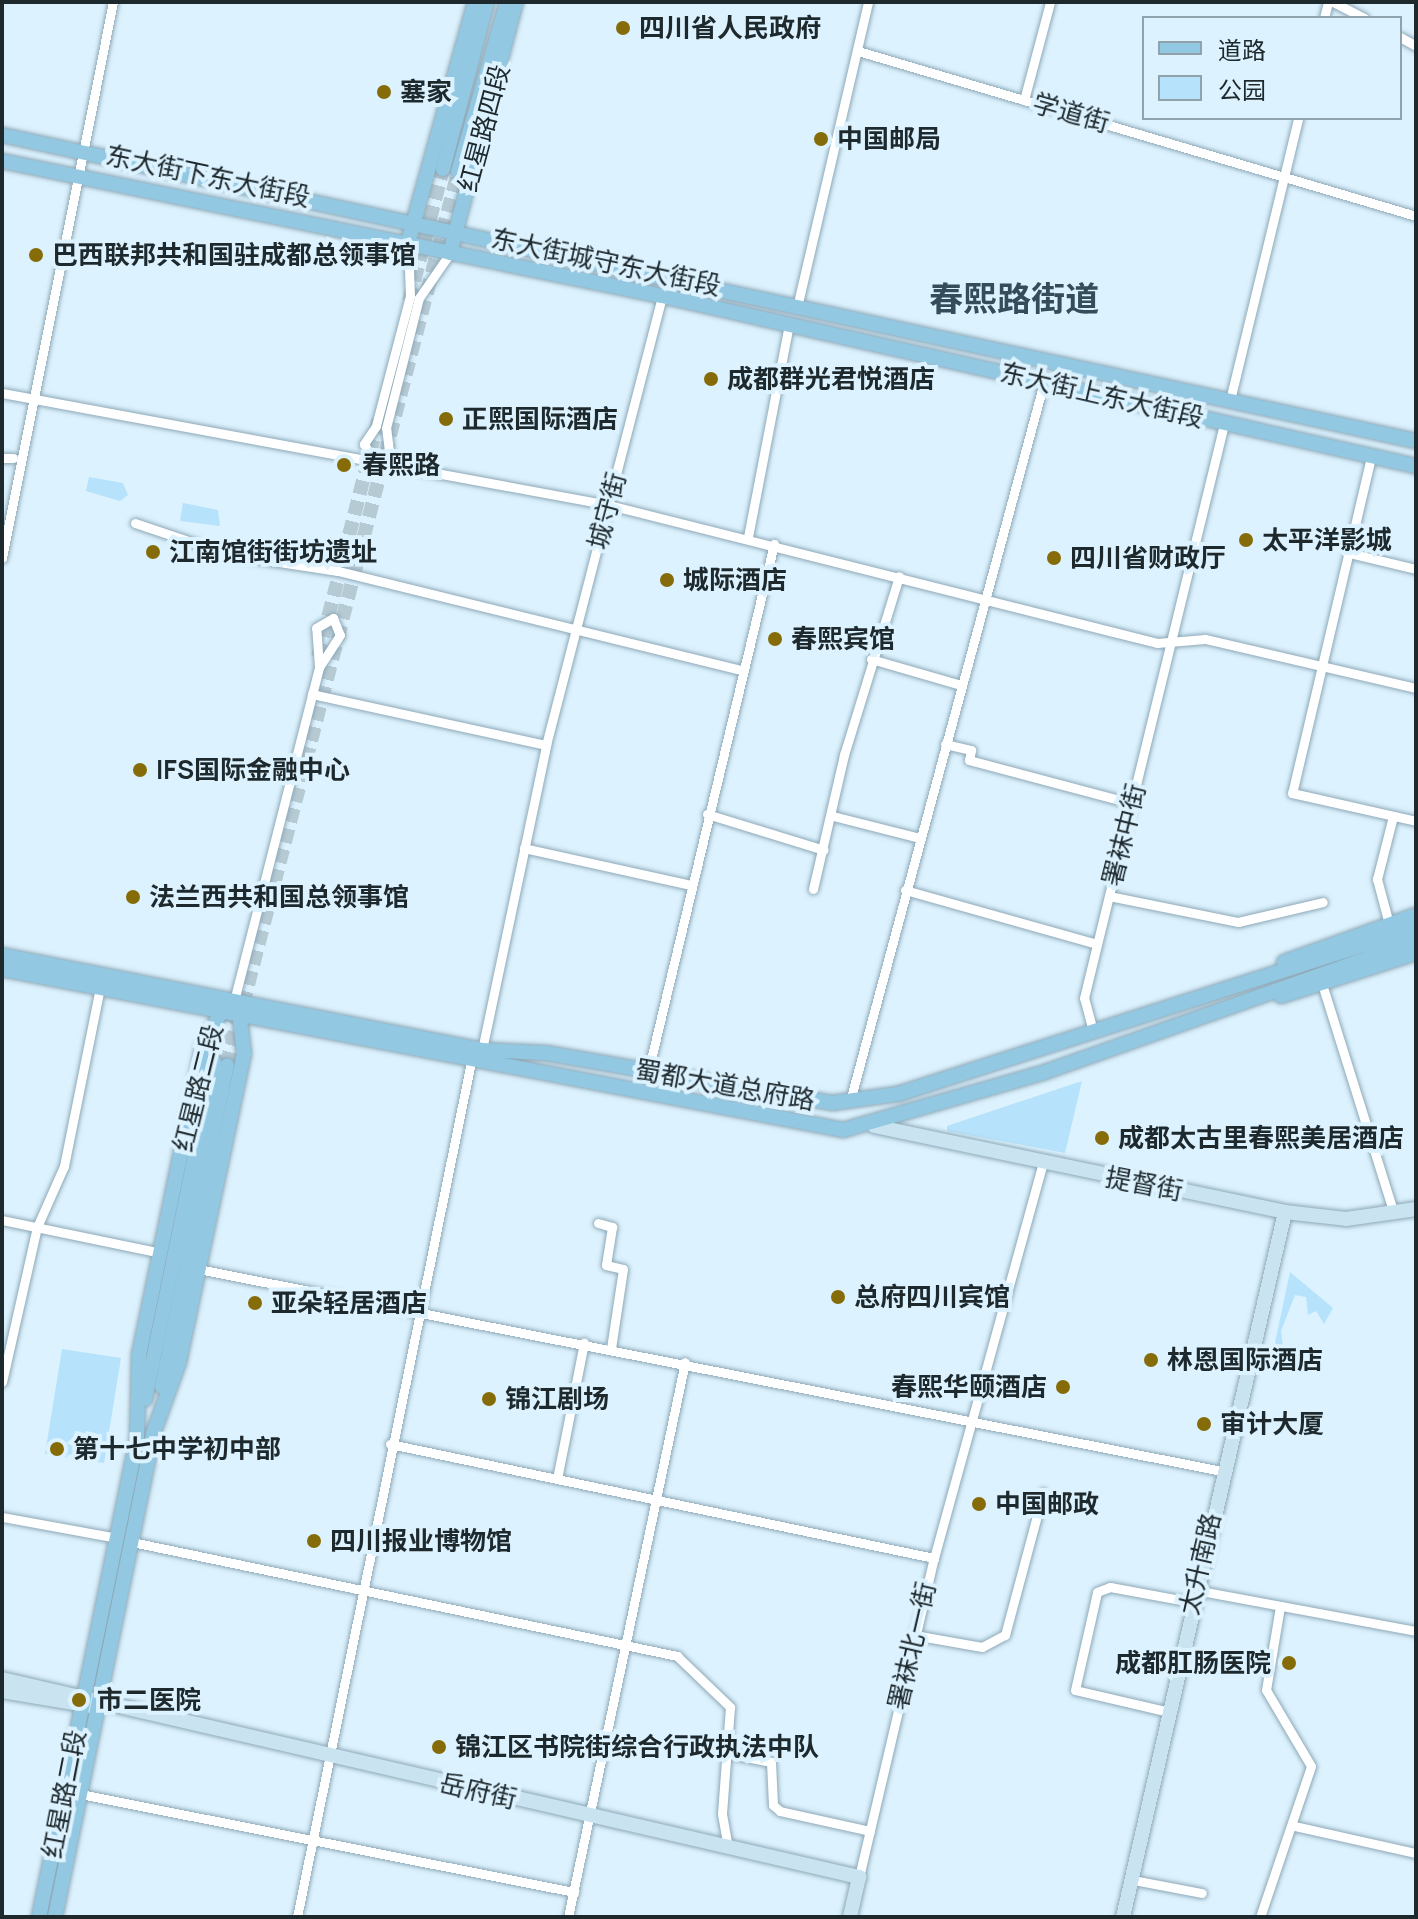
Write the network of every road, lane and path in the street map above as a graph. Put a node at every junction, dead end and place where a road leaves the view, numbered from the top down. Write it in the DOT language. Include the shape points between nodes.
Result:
graph roads {
  1 [pos="113,2"];
  2 [pos="475,2"];
  3 [pos="487,2"];
  4 [pos="507,2"];
  5 [pos="516,2"];
  6 [pos="868,2"];
  7 [pos="1050,2"];
  8 [pos="1331,2"];
  9 [pos="1360,16"];
  10 [pos="858,51"];
  11 [pos="1024,100"];
  12 [pos="1298,120"];
  13 [pos="2,135"];
  14 [pos="86,151"];
  15 [pos="2,161"];
  16 [pos="1284,175"];
  17 [pos="82,177"];
  18 [pos="1416,216"];
  19 [pos="413,219"];
  20 [pos="457,230"];
  21 [pos="408,242"];
  22 [pos="450,253"];
  23 [pos="662,296"];
  24 [pos="798,303"];
  25 [pos="789,324"];
  26 [pos="1044,382"];
  27 [pos="2,393"];
  28 [pos="1231,396"];
  29 [pos="36,399"];
  30 [pos="1224,424"];
  31 [pos="1416,441"];
  32 [pos="1371,457"];
  33 [pos="2,458"];
  34 [pos="13,458"];
  35 [pos="1416,466"];
  36 [pos="609,505"];
  37 [pos="135,523"];
  38 [pos="748,537"];
  39 [pos="774,544"];
  40 [pos="1353,554"];
  41 [pos="2,558"];
  42 [pos="1416,569"];
  43 [pos="899,576"];
  44 [pos="985,599"];
  45 [pos="577,629"];
  46 [pos="1171,640"];
  47 [pos="871,659"];
  48 [pos="319,667"];
  49 [pos="1324,668"];
  50 [pos="741,670"];
  51 [pos="961,685"];
  52 [pos="1416,688"];
  53 [pos="312,694"];
  54 [pos="945,744"];
  55 [pos="546,745"];
  56 [pos="1131,803"];
  57 [pos="707,814"];
  58 [pos="833,816"];
  59 [pos="1393,816"];
  60 [pos="1416,821"];
  61 [pos="919,838"];
  62 [pos="524,848"];
  63 [pos="824,850"];
  64 [pos="691,885"];
  65 [pos="813,889"];
  66 [pos="905,890"];
  67 [pos="1109,896"];
  68 [pos="1323,902"];
  69 [pos="1416,915"];
  70 [pos="1389,924"];
  71 [pos="1416,928"];
  72 [pos="1416,941"];
  73 [pos="1097,944"];
  74 [pos="1416,953"];
  75 [pos="2,955"];
  76 [pos="2,969"];
  77 [pos="1322,984"];
  78 [pos="100,988"];
  79 [pos="1206,994"];
  80 [pos="234,1001"];
  81 [pos="217,1012"];
  82 [pos="1211,1015"];
  83 [pos="242,1016"];
  84 [pos="1093,1031"];
  85 [pos="482,1050"];
  86 [pos="471,1062"];
  87 [pos="648,1072"];
  88 [pos="850,1101"];
  89 [pos="874,1126"];
  90 [pos="1042,1165"];
  91 [pos="1416,1209"];
  92 [pos="1285,1212"];
  93 [pos="1394,1214"];
  94 [pos="2,1220"];
  95 [pos="598,1223"];
  96 [pos="37,1227"];
  97 [pos="161,1253"];
  98 [pos="198,1269"];
  99 [pos="416,1311"];
  100 [pos="584,1343"];
  101 [pos="611,1348"];
  102 [pos="685,1362"];
  103 [pos="2,1382"];
  104 [pos="974,1418"];
  105 [pos="153,1434"];
  106 [pos="137,1439"];
  107 [pos="390,1444"];
  108 [pos="1222,1471"];
  109 [pos="557,1479"];
  110 [pos="1043,1493"];
  111 [pos="654,1499"];
  112 [pos="2,1517"];
  113 [pos="117,1538"];
  114 [pos="132,1542"];
  115 [pos="934,1558"];
  116 [pos="362,1585"];
  117 [pos="1192,1596"];
  118 [pos="1280,1606"];
  119 [pos="1416,1631"];
  120 [pos="914,1635"];
  121 [pos="623,1640"];
  122 [pos="2,1679"];
  123 [pos="2,1691"];
  124 [pos="82,1702"];
  125 [pos="97,1705"];
  126 [pos="1165,1711"];
  127 [pos="726,1753"];
  128 [pos="325,1757"];
  129 [pos="80,1794"];
  130 [pos="591,1816"];
  131 [pos="1295,1826"];
  132 [pos="870,1831"];
  133 [pos="310,1841"];
  134 [pos="727,1841"];
  135 [pos="1416,1853"];
  136 [pos="859,1877"];
  137 [pos="1133,1880"];
  138 [pos="574,1892"];
  139 [pos="1202,1893"];
  140 [pos="39,1917"];
  141 [pos="55,1917"];
  142 [pos="297,1917"];
  143 [pos="568,1917"];
  144 [pos="850,1917"];
  145 [pos="1123,1917"];
  146 [pos="1260,1917"];
  1 -- 14 [label="street"];
  2 -- 19 [label="main road, 红星路四段"];
  3 -- 4 [label="main road" via="450,170"];
  5 -- 20 [label="main road, 红星路四段"];
  6 -- 10 [label="street"];
  7 -- 11 [label="street"];
  8 -- 9 [label="street"];
  10 -- 11 [label="street, 学道街"];
  10 -- 24 [label="street"];
  11 -- 16 [label="street, 学道街"];
  12 -- 16 [label="street"];
  13 -- 14 [label="main road, 东大街下东大街段"];
  14 -- 17 [label="street"];
  14 -- 19 [label="main road, 东大街下东大街段"];
  15 -- 17 [label="main road, 东大街下东大街段"];
  16 -- 18 [label="street, 学道街"];
  16 -- 28 [label="street"];
  17 -- 21 [label="main road, 东大街下东大街段"];
  17 -- 29 [label="street"];
  19 -- 20 [label="main road, 东大街城守东大街段"];
  19 -- 21 [label="main road, 红星路四段"];
  20 -- 22 [label="main road, 红星路四段"];
  20 -- 24 [label="main road, 东大街城守东大街段"];
  21 -- 22 [label="main road, 东大街城守东大街段"];
  21 -- 22 [label="street" via="410,296 376,426 364,444 375,462 389,451 386,428 419,298"];
  22 -- 23 [label="main road, 东大街城守东大街段"];
  23 -- 25 [label="main road, 东大街城守东大街段"];
  23 -- 36 [label="street, 城守街"];
  24 -- 28 [label="main road, 东大街上东大街段"];
  25 -- 26 [label="main road, 东大街上东大街段"];
  25 -- 38 [label="street"];
  26 -- 30 [label="main road, 东大街上东大街段"];
  26 -- 44 [label="street"];
  27 -- 29 [label="street"];
  28 -- 31 [label="main road, 东大街上东大街段"];
  29 -- 36 [label="street" via="368,466"];
  29 -- 41 [label="street"];
  30 -- 32 [label="main road, 东大街上东大街段"];
  30 -- 46 [label="street, 署袜中街"];
  32 -- 35 [label="main road, 东大街上东大街段"];
  32 -- 40 [label="street"];
  33 -- 34 [label="street"];
  36 -- 38 [label="street"];
  36 -- 45 [label="street, 城守街"];
  37 -- 45 [label="street" via="227,554 338,571"];
  38 -- 39 [label="street"];
  39 -- 43 [label="street"];
  39 -- 50 [label="street"];
  40 -- 42 [label="street"];
  40 -- 49 [label="street"];
  43 -- 44 [label="street"];
  43 -- 47 [label="street"];
  44 -- 46 [label="street" via="1157,643"];
  44 -- 51 [label="street"];
  45 -- 50 [label="street"];
  45 -- 55 [label="street, 城守街"];
  46 -- 49 [label="street" via="1205,639"];
  46 -- 56 [label="street, 署袜中街"];
  47 -- 51 [label="street"];
  47 -- 58 [label="street"];
  48 -- 48 [label="street" via="340,635 333,618 316,628"];
  48 -- 53 [label="street"];
  49 -- 52 [label="street"];
  49 -- 59 [label="street" via="1292,793"];
  50 -- 57 [label="street"];
  51 -- 54 [label="street"];
  53 -- 55 [label="street"];
  53 -- 80 [label="street"];
  54 -- 56 [label="street" via="971,750 969,760"];
  54 -- 61 [label="street"];
  55 -- 62 [label="street, 城守街"];
  56 -- 67 [label="street, 署袜中街"];
  57 -- 63 [label="street"];
  57 -- 64 [label="street"];
  58 -- 61 [label="street"];
  58 -- 63 [label="street"];
  59 -- 60 [label="street"];
  59 -- 70 [label="street" via="1377,879"];
  61 -- 66 [label="street"];
  62 -- 64 [label="street"];
  62 -- 85 [label="street, 城守街"];
  63 -- 65 [label="street"];
  64 -- 87 [label="street"];
  66 -- 73 [label="street"];
  66 -- 88 [label="street"];
  67 -- 68 [label="street" via="1259,922"];
  67 -- 73 [label="street, 署袜中街"];
  69 -- 70 [label="main road, 蜀都大道总府路"];
  70 -- 79 [label="main road, 蜀都大道总府路"];
  71 -- 79 [label="main road, 蜀都大道总府路"];
  72 -- 82 [label="main road, 蜀都大道总府路"];
  73 -- 84 [label="street, 署袜中街" via="1084,998"];
  74 -- 77 [label="main road, 蜀都大道总府路"];
  75 -- 80 [label="main road, 蜀都大道总府路"];
  76 -- 78 [label="main road, 蜀都大道总府路"];
  77 -- 82 [label="main road, 蜀都大道总府路"];
  77 -- 93 [label="street"];
  78 -- 81 [label="main road, 蜀都大道总府路"];
  78 -- 96 [label="street" via="64,1166"];
  79 -- 84 [label="main road, 蜀都大道总府路"];
  80 -- 81 [label="main road, 红星路二段"];
  80 -- 83 [label="main road, 红星路二段"];
  80 -- 85 [label="main road, 蜀都大道总府路"];
  81 -- 83 [label="main road, 蜀都大道总府路"];
  81 -- 97 [label="main road, 红星路二段" via="203,1047"];
  82 -- 89 [label="main road, 蜀都大道总府路"];
  83 -- 86 [label="main road, 蜀都大道总府路"];
  83 -- 98 [label="main road, 红星路二段" via="244,1054"];
  84 -- 88 [label="main road, 蜀都大道总府路" via="898,1094"];
  85 -- 87 [label="main road, 蜀都大道总府路" via="546,1053"];
  86 -- 89 [label="main road, 蜀都大道总府路" via="805,1128"];
  86 -- 99 [label="street"];
  87 -- 88 [label="main road, 蜀都大道总府路" via="796,1102"];
  89 -- 90 [label="main road, 提督街"];
  90 -- 92 [label="main road, 提督街"];
  90 -- 104 [label="street, 署袜北一街"];
  91 -- 93 [label="main road, 提督街"];
  92 -- 93 [label="main road, 提督街"];
  92 -- 108 [label="main road, 太升南路"];
  94 -- 96 [label="street"];
  95 -- 101 [label="street" via="612,1227 606,1265 623,1269"];
  96 -- 97 [label="street"];
  96 -- 103 [label="street"];
  97 -- 106 [label="main road, 红星路二段" via="139,1355"];
  98 -- 99 [label="street"];
  98 -- 105 [label="main road, 红星路二段" via="179,1362"];
  99 -- 100 [label="street"];
  99 -- 107 [label="street"];
  100 -- 101 [label="street"];
  100 -- 109 [label="street"];
  101 -- 102 [label="street"];
  102 -- 104 [label="street"];
  102 -- 111 [label="street"];
  104 -- 108 [label="street"];
  104 -- 115 [label="street, 署袜北一街"];
  105 -- 106 [label="main road" via="221,1064"];
  105 -- 114 [label="main road, 红星路二段"];
  106 -- 113 [label="main road, 红星路二段"];
  107 -- 109 [label="street"];
  107 -- 116 [label="street"];
  108 -- 117 [label="main road, 太升南路"];
  109 -- 111 [label="street"];
  110 -- 120 [label="street" via="1005,1635 982,1647"];
  111 -- 115 [label="street"];
  111 -- 121 [label="street"];
  112 -- 113 [label="street"];
  113 -- 124 [label="main road, 红星路二段"];
  114 -- 116 [label="street"];
  114 -- 125 [label="main road, 红星路二段"];
  115 -- 120 [label="street, 署袜北一街"];
  116 -- 121 [label="street"];
  116 -- 128 [label="street"];
  117 -- 118 [label="street"];
  117 -- 126 [label="main road, 太升南路"];
  117 -- 126 [label="street" via="1110,1587 1097,1592 1075,1690"];
  118 -- 119 [label="street"];
  118 -- 131 [label="street" via="1266,1690 1311,1766"];
  120 -- 132 [label="street, 署袜北一街"];
  121 -- 127 [label="street" via="677,1656 724,1694"];
  121 -- 130 [label="street"];
  122 -- 124 [label="main road"];
  123 -- 124 [label="main road"];
  124 -- 125 [label="main road"];
  124 -- 140 [label="main road, 红星路二段"];
  125 -- 128 [label="main road, 岳府街"];
  125 -- 129 [label="main road, 红星路二段"];
  126 -- 137 [label="main road, 太升南路"];
  127 -- 132 [label="street" via="771,1762 773,1805 780,1811"];
  127 -- 134 [label="street"];
  128 -- 130 [label="main road, 岳府街"];
  128 -- 133 [label="street"];
  129 -- 133 [label="street"];
  129 -- 141 [label="main road, 红星路二段"];
  130 -- 136 [label="main road, 岳府街"];
  130 -- 138 [label="street"];
  131 -- 135 [label="street"];
  131 -- 146 [label="street"];
  132 -- 136 [label="street, 署袜北一街"];
  133 -- 138 [label="street"];
  133 -- 142 [label="street"];
  136 -- 144 [label="main road"];
  137 -- 139 [label="street"];
  137 -- 145 [label="main road, 太升南路"];
  138 -- 143 [label="street"];
}
